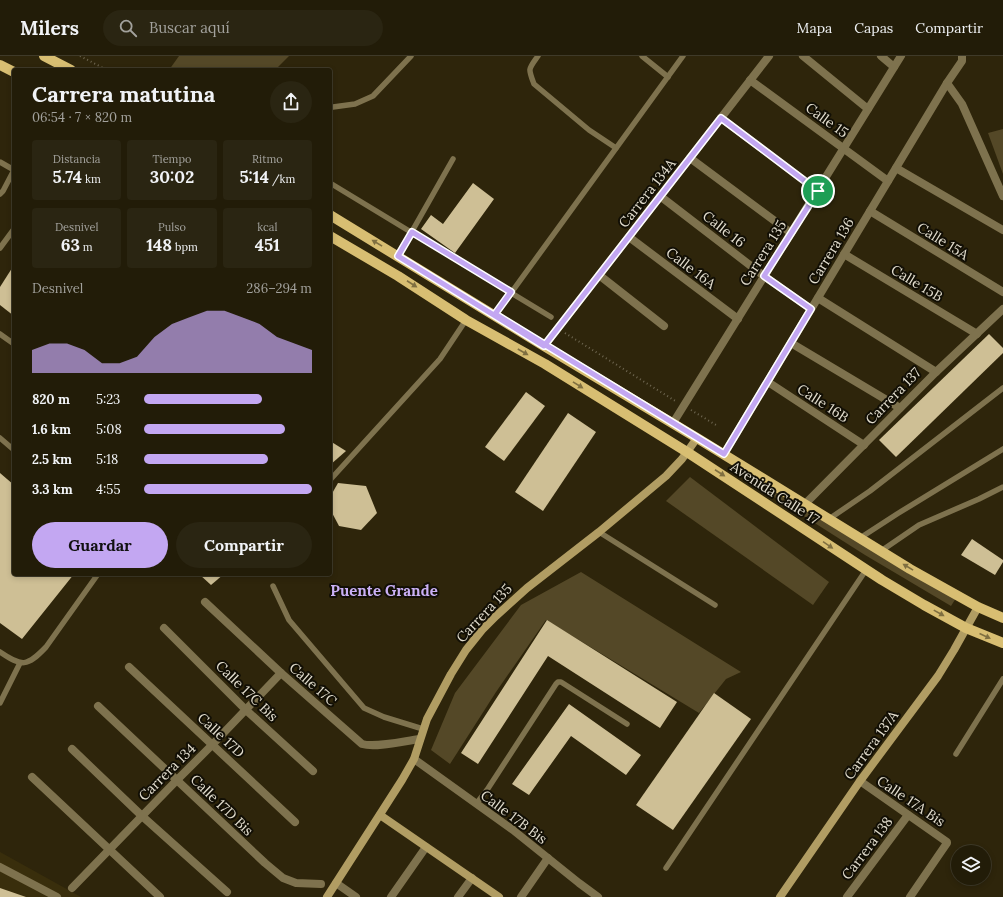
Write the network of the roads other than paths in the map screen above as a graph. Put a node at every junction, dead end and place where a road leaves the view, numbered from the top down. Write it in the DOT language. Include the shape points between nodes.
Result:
graph roads {
  1 [pos="44,56"];
  2 [pos="411,56"];
  3 [pos="538,56"];
  4 [pos="642,56"];
  5 [pos="683,56"];
  6 [pos="769,56"];
  7 [pos="803,56"];
  8 [pos="881,56"];
  9 [pos="901,56"];
  10 [pos="962,59"];
  11 [pos="0,65"];
  12 [pos="894,67"];
  13 [pos="67,68"];
  14 [pos="12,71"];
  15 [pos="668,77"];
  16 [pos="750,80"];
  17 [pos="947,83"];
  18 [pos="332,107"];
  19 [pos="868,109"];
  20 [pos="721,118"];
  21 [pos="616,148"];
  22 [pos="844,149"];
  23 [pos="690,158"];
  24 [pos="453,159"];
  25 [pos="0,162"];
  26 [pos="896,168"];
  27 [pos="12,169"];
  28 [pos="12,174"];
  29 [pos="888,181"];
  30 [pos="332,184"];
  31 [pos="818,191"];
  32 [pos="0,194"];
  33 [pos="660,196"];
  34 [pos="1003,196"];
  35 [pos="870,211"];
  36 [pos="332,215"];
  37 [pos="1003,230"];
  38 [pos="12,232"];
  39 [pos="412,232"];
  40 [pos="791,233"];
  41 [pos="332,237"];
  42 [pos="629,237"];
  43 [pos="0,248"];
  44 [pos="844,254"];
  45 [pos="398,256"];
  46 [pos="599,275"];
  47 [pos="764,276"];
  48 [pos="511,292"];
  49 [pos="1003,292"];
  50 [pos="818,298"];
  51 [pos="811,309"];
  52 [pos="1003,309"];
  53 [pos="495,314"];
  54 [pos="551,317"];
  55 [pos="738,319"];
  56 [pos="466,320"];
  57 [pos="664,326"];
  58 [pos="0,334"];
  59 [pos="977,334"];
  60 [pos="12,343"];
  61 [pos="791,343"];
  62 [pos="544,346"];
  63 [pos="936,372"];
  64 [pos="768,382"];
  65 [pos="1003,388"];
  66 [pos="900,408"];
  67 [pos="673,423"];
  68 [pos="0,438"];
  69 [pos="697,438"];
  70 [pos="864,445"];
  71 [pos="12,448"];
  72 [pos="1003,449"];
  73 [pos="687,452"];
  74 [pos="724,454"];
  75 [pos="332,478"];
  76 [pos="1003,487"];
  77 [pos="806,504"];
  78 [pos="829,519"];
  79 [pos="599,532"];
  80 [pos="860,538"];
  81 [pos="882,551"];
  82 [pos="866,570"];
  83 [pos="97,576"];
  84 [pos="273,586"];
  85 [pos="205,602"];
  86 [pos="715,605"];
  87 [pos="978,606"];
  88 [pos="1003,618"];
  89 [pos="164,628"];
  90 [pos="966,628"];
  91 [pos="1003,643"];
  92 [pos="0,652"];
  93 [pos="20,663"];
  94 [pos="129,667"];
  95 [pos="281,673"];
  96 [pos="1003,679"];
  97 [pos="0,703"];
  98 [pos="98,706"];
  99 [pos="246,710"];
  100 [pos="627,724"];
  101 [pos="423,729"];
  102 [pos="420,739"];
  103 [pos="212,745"];
  104 [pos="72,749"];
  105 [pos="956,754"];
  106 [pos="414,759"];
  107 [pos="313,771"];
  108 [pos="32,777"];
  109 [pos="177,780"];
  110 [pos="860,781"];
  111 [pos="476,804"];
  112 [pos="380,815"];
  113 [pos="908,815"];
  114 [pos="142,816"];
  115 [pos="295,822"];
  116 [pos="426,847"];
  117 [pos="110,850"];
  118 [pos="548,858"];
  119 [pos="0,866"];
  120 [pos="666,868"];
  121 [pos="472,878"];
  122 [pos="336,883"];
  123 [pos="321,884"];
  124 [pos="72,888"];
  125 [pos="227,892"];
  126 [pos="57,897"];
  127 [pos="160,897"];
  128 [pos="327,897"];
  129 [pos="356,897"];
  130 [pos="391,897"];
  131 [pos="458,897"];
  132 [pos="499,897"];
  133 [pos="521,897"];
  134 [pos="598,897"];
  135 [pos="780,897"];
  136 [pos="847,897"];
  137 [pos="910,897"];
  1 -- 13 [label="main road"];
  2 -- 18 [label="lane" via="373,96 355,104"];
  3 -- 21 [label="lane" via="530,67 534,84 589,130"];
  4 -- 15 [label="lane"];
  5 -- 15 [label="lane"];
  6 -- 16 [label="street, Carrera 134A"];
  7 -- 19 [label="street"];
  8 -- 12 [label="street"];
  9 -- 12 [label="street, Carrera 135"];
  10 -- 17 [label="street, Carrera 136"];
  11 -- 14 [label="main road"];
  12 -- 19 [label="street, Carrera 135"];
  15 -- 21 [label="lane"];
  16 -- 20 [label="street, Carrera 134A"];
  16 -- 22 [label="street, Calle 15"];
  17 -- 26 [label="street, Carrera 136"];
  17 -- 34 [label="street" via="962,104"];
  19 -- 22 [label="street, Carrera 135"];
  20 -- 23 [label="street, Carrera 134A"];
  20 -- 31 [label="street"];
  21 -- 48 [label="lane"];
  22 -- 29 [label="street, Calle 15"];
  22 -- 31 [label="street, Carrera 135"];
  23 -- 33 [label="street, Carrera 134A"];
  23 -- 40 [label="street"];
  24 -- 39 [label="lane"];
  25 -- 27 [label="lane"];
  26 -- 29 [label="street, Carrera 136"];
  26 -- 37 [label="street"];
  28 -- 32 [label="lane"];
  29 -- 35 [label="street, Carrera 136"];
  30 -- 39 [label="lane"];
  31 -- 40 [label="street, Carrera 135"];
  33 -- 42 [label="street, Carrera 134A"];
  33 -- 47 [label="street, Calle 16"];
  35 -- 44 [label="street, Carrera 136"];
  35 -- 49 [label="street, Calle 15A"];
  45 -- 36 [label="main road, Avenida Calle 17, one-way"];
  38 -- 43 [label="lane"];
  39 -- 45 [label="lane"];
  39 -- 48 [label="lane"];
  40 -- 47 [label="street, Carrera 135"];
  41 -- 56 [label="main road, Avenida Calle 17, one-way"];
  42 -- 46 [label="street, Carrera 134A"];
  42 -- 55 [label="street, Calle 16A"];
  44 -- 50 [label="street, Carrera 136"];
  44 -- 59 [label="street, Calle 15B"];
  45 -- 53 [label="main road, Avenida Calle 17"];
  46 -- 57 [label="street"];
  46 -- 62 [label="street, Carrera 134A"];
  47 -- 51 [label="street, Calle 16"];
  47 -- 55 [label="street, Carrera 135"];
  48 -- 53 [label="lane"];
  48 -- 54 [label="lane"];
  50 -- 51 [label="street, Carrera 136"];
  50 -- 63 [label="street"];
  51 -- 61 [label="street, Carrera 136"];
  52 -- 59 [label="street, Carrera 137"];
  53 -- 62 [label="main road, Avenida Calle 17"];
  55 -- 67 [label="street, Carrera 135"];
  56 -- 73 [label="main road, Avenida Calle 17, one-way" via="545,364"];
  56 -- 75 [label="lane" via="440,360"];
  58 -- 60 [label="lane"];
  59 -- 63 [label="street, Carrera 137"];
  61 -- 64 [label="street, Carrera 136"];
  61 -- 66 [label="street"];
  62 -- 67 [label="main road, Avenida Calle 17"];
  63 -- 66 [label="street, Carrera 137"];
  64 -- 70 [label="street, Calle 16B"];
  64 -- 74 [label="street, Carrera 136"];
  65 -- 78 [label="lane" via="870,491"];
  66 -- 70 [label="street, Carrera 137"];
  67 -- 69 [label="main road, Avenida Calle 17"];
  68 -- 71 [label="lane"];
  69 -- 73 [label="street, Carrera 135"];
  69 -- 74 [label="main road, Avenida Calle 17"];
  70 -- 77 [label="street, Carrera 137"];
  72 -- 80 [label="lane"];
  73 -- 79 [label="street, Carrera 135" via="666,476"];
  73 -- 82 [label="main road, Avenida Calle 17, one-way"];
  74 -- 77 [label="main road, Avenida Calle 17"];
  76 -- 81 [label="lane" via="919,525"];
  77 -- 78 [label="main road, Avenida Calle 17"];
  78 -- 80 [label="main road, Avenida Calle 17"];
  79 -- 86 [label="lane"];
  79 -- 101 [label="street, Carrera 135" via="526,588 482,630 458,663"];
  80 -- 81 [label="main road, Avenida Calle 17"];
  87 -- 81 [label="main road, Avenida Calle 17, one-way"];
  82 -- 90 [label="main road, Avenida Calle 17, one-way"];
  82 -- 120 [label="lane"];
  83 -- 93 [label="lane" via="46,647 28,662"];
  84 -- 101 [label="lane" via="289,620 364,708"];
  85 -- 95 [label="street, Calle 17C"];
  87 -- 88 [label="main road, Avenida Calle 17"];
  87 -- 90 [label="street, Carrera 137A"];
  89 -- 99 [label="street, Calle 17C Bis"];
  90 -- 91 [label="main road, Avenida Calle 17, one-way"];
  90 -- 110 [label="street, Carrera 137A" via="938,676"];
  92 -- 93 [label="lane"];
  93 -- 97 [label="lane"];
  94 -- 103 [label="street, Calle 17D"];
  95 -- 99 [label="street, Carrera 134"];
  95 -- 102 [label="street, Calle 17C" via="362,744 368,746"];
  96 -- 105 [label="lane"];
  98 -- 109 [label="street, Calle 17D Bis"];
  99 -- 103 [label="street, Carrera 134"];
  99 -- 107 [label="street, Calle 17C Bis"];
  100 -- 111 [label="lane" via="558,682"];
  101 -- 102 [label="street, Carrera 135"];
  102 -- 106 [label="street, Carrera 135"];
  103 -- 109 [label="street, Carrera 134"];
  103 -- 115 [label="street, Calle 17D"];
  104 -- 114 [label="street"];
  106 -- 111 [label="street, Calle 17B Bis"];
  106 -- 112 [label="street, Carrera 135"];
  108 -- 117 [label="street"];
  109 -- 114 [label="street, Carrera 134"];
  109 -- 123 [label="street, Calle 17D Bis" via="283,878 296,883"];
  110 -- 113 [label="street, Calle 17A Bis"];
  110 -- 135 [label="street, Carrera 137A"];
  111 -- 118 [label="street, Calle 17B Bis"];
  112 -- 116 [label="street"];
  112 -- 122 [label="street, Carrera 135"];
  113 -- 136 [label="street, Carrera 138"];
  113 -- 137 [label="street, Calle 17A Bis" via="947,843"];
  114 -- 117 [label="street, Carrera 134"];
  114 -- 125 [label="street"];
  116 -- 121 [label="street"];
  116 -- 130 [label="street"];
  117 -- 124 [label="street, Carrera 134"];
  117 -- 127 [label="street"];
  118 -- 133 [label="street"];
  118 -- 134 [label="street, Calle 17B Bis"];
  119 -- 126 [label="street"];
  121 -- 131 [label="street"];
  121 -- 132 [label="street"];
  122 -- 128 [label="street, Carrera 135"];
  122 -- 129 [label="street"];
}
